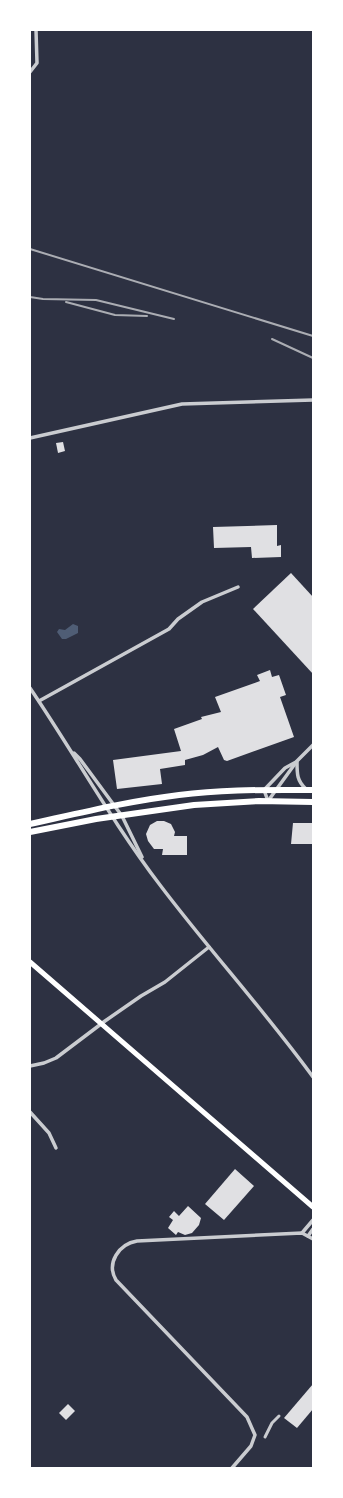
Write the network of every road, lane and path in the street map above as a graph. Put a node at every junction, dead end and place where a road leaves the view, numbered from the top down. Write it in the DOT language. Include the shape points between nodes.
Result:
graph roads {
  1 [pos="36,30"];
  2 [pos="30,72"];
  3 [pos="313,400"];
  4 [pos="30,438"];
  5 [pos="238,587"];
  6 [pos="30,688"];
  7 [pos="39,701"];
  8 [pos="313,745"];
  9 [pos="72,751"];
  10 [pos="297,761"];
  11 [pos="264,790"];
  12 [pos="276,790"];
  13 [pos="310,790"];
  14 [pos="268,801"];
  15 [pos="313,802"];
  16 [pos="115,806"];
  17 [pos="105,807"];
  18 [pos="122,816"];
  19 [pos="111,817"];
  20 [pos="30,824"];
  21 [pos="30,832"];
  22 [pos="146,866"];
  23 [pos="209,947"];
  24 [pos="30,962"];
  25 [pos="100,1024"];
  26 [pos="30,1066"];
  27 [pos="313,1077"];
  28 [pos="30,1112"];
  29 [pos="56,1148"];
  30 [pos="313,1208"];
  31 [pos="313,1220"];
  32 [pos="313,1230"];
  33 [pos="302,1233"];
  34 [pos="308,1236"];
  35 [pos="313,1239"];
  36 [pos="279,1416"];
  37 [pos="265,1437"];
  38 [pos="232,1468"];
  1 -- 2 [label="street" via="37,63"];
  3 -- 4 [label="street" via="182,404"];
  5 -- 7 [label="street" via="202,602 178,619 169,629"];
  6 -- 7 [label="street"];
  7 -- 9 [label="street"];
  8 -- 10 [label="street"];
  9 -- 16 [label="street"];
  9 -- 17 [label="street"];
  10 -- 11 [label="street" via="285,768"];
  10 -- 12 [label="street"];
  10 -- 13 [label="street" via="299,783"];
  11 -- 12 [label="main road"];
  11 -- 14 [label="street"];
  11 -- 16 [label="main road" via="180,795"];
  12 -- 13 [label="main road"];
  12 -- 14 [label="street"];
  14 -- 15 [label="main road"];
  14 -- 18 [label="main road" via="194,805"];
  16 -- 17 [label="main road"];
  16 -- 18 [label="street"];
  17 -- 19 [label="street"];
  17 -- 20 [label="main road"];
  18 -- 19 [label="main road"];
  18 -- 22 [label="street"];
  19 -- 21 [label="main road"];
  19 -- 22 [label="street"];
  22 -- 23 [label="street"];
  23 -- 25 [label="street" via="165,982"];
  23 -- 27 [label="street"];
  24 -- 25 [label="main road"];
  25 -- 26 [label="street" via="56,1058"];
  25 -- 30 [label="main road"];
  28 -- 29 [label="street" via="49,1133"];
  31 -- 33 [label="street"];
  32 -- 34 [label="street"];
  33 -- 34 [label="street"];
  33 -- 38 [label="street" via="129,1242 121,1248 114,1260 113,1275 116,1280 247,1417 256,1435 251,1446"];
  34 -- 35 [label="street"];
  36 -- 37 [label="street"];
}
